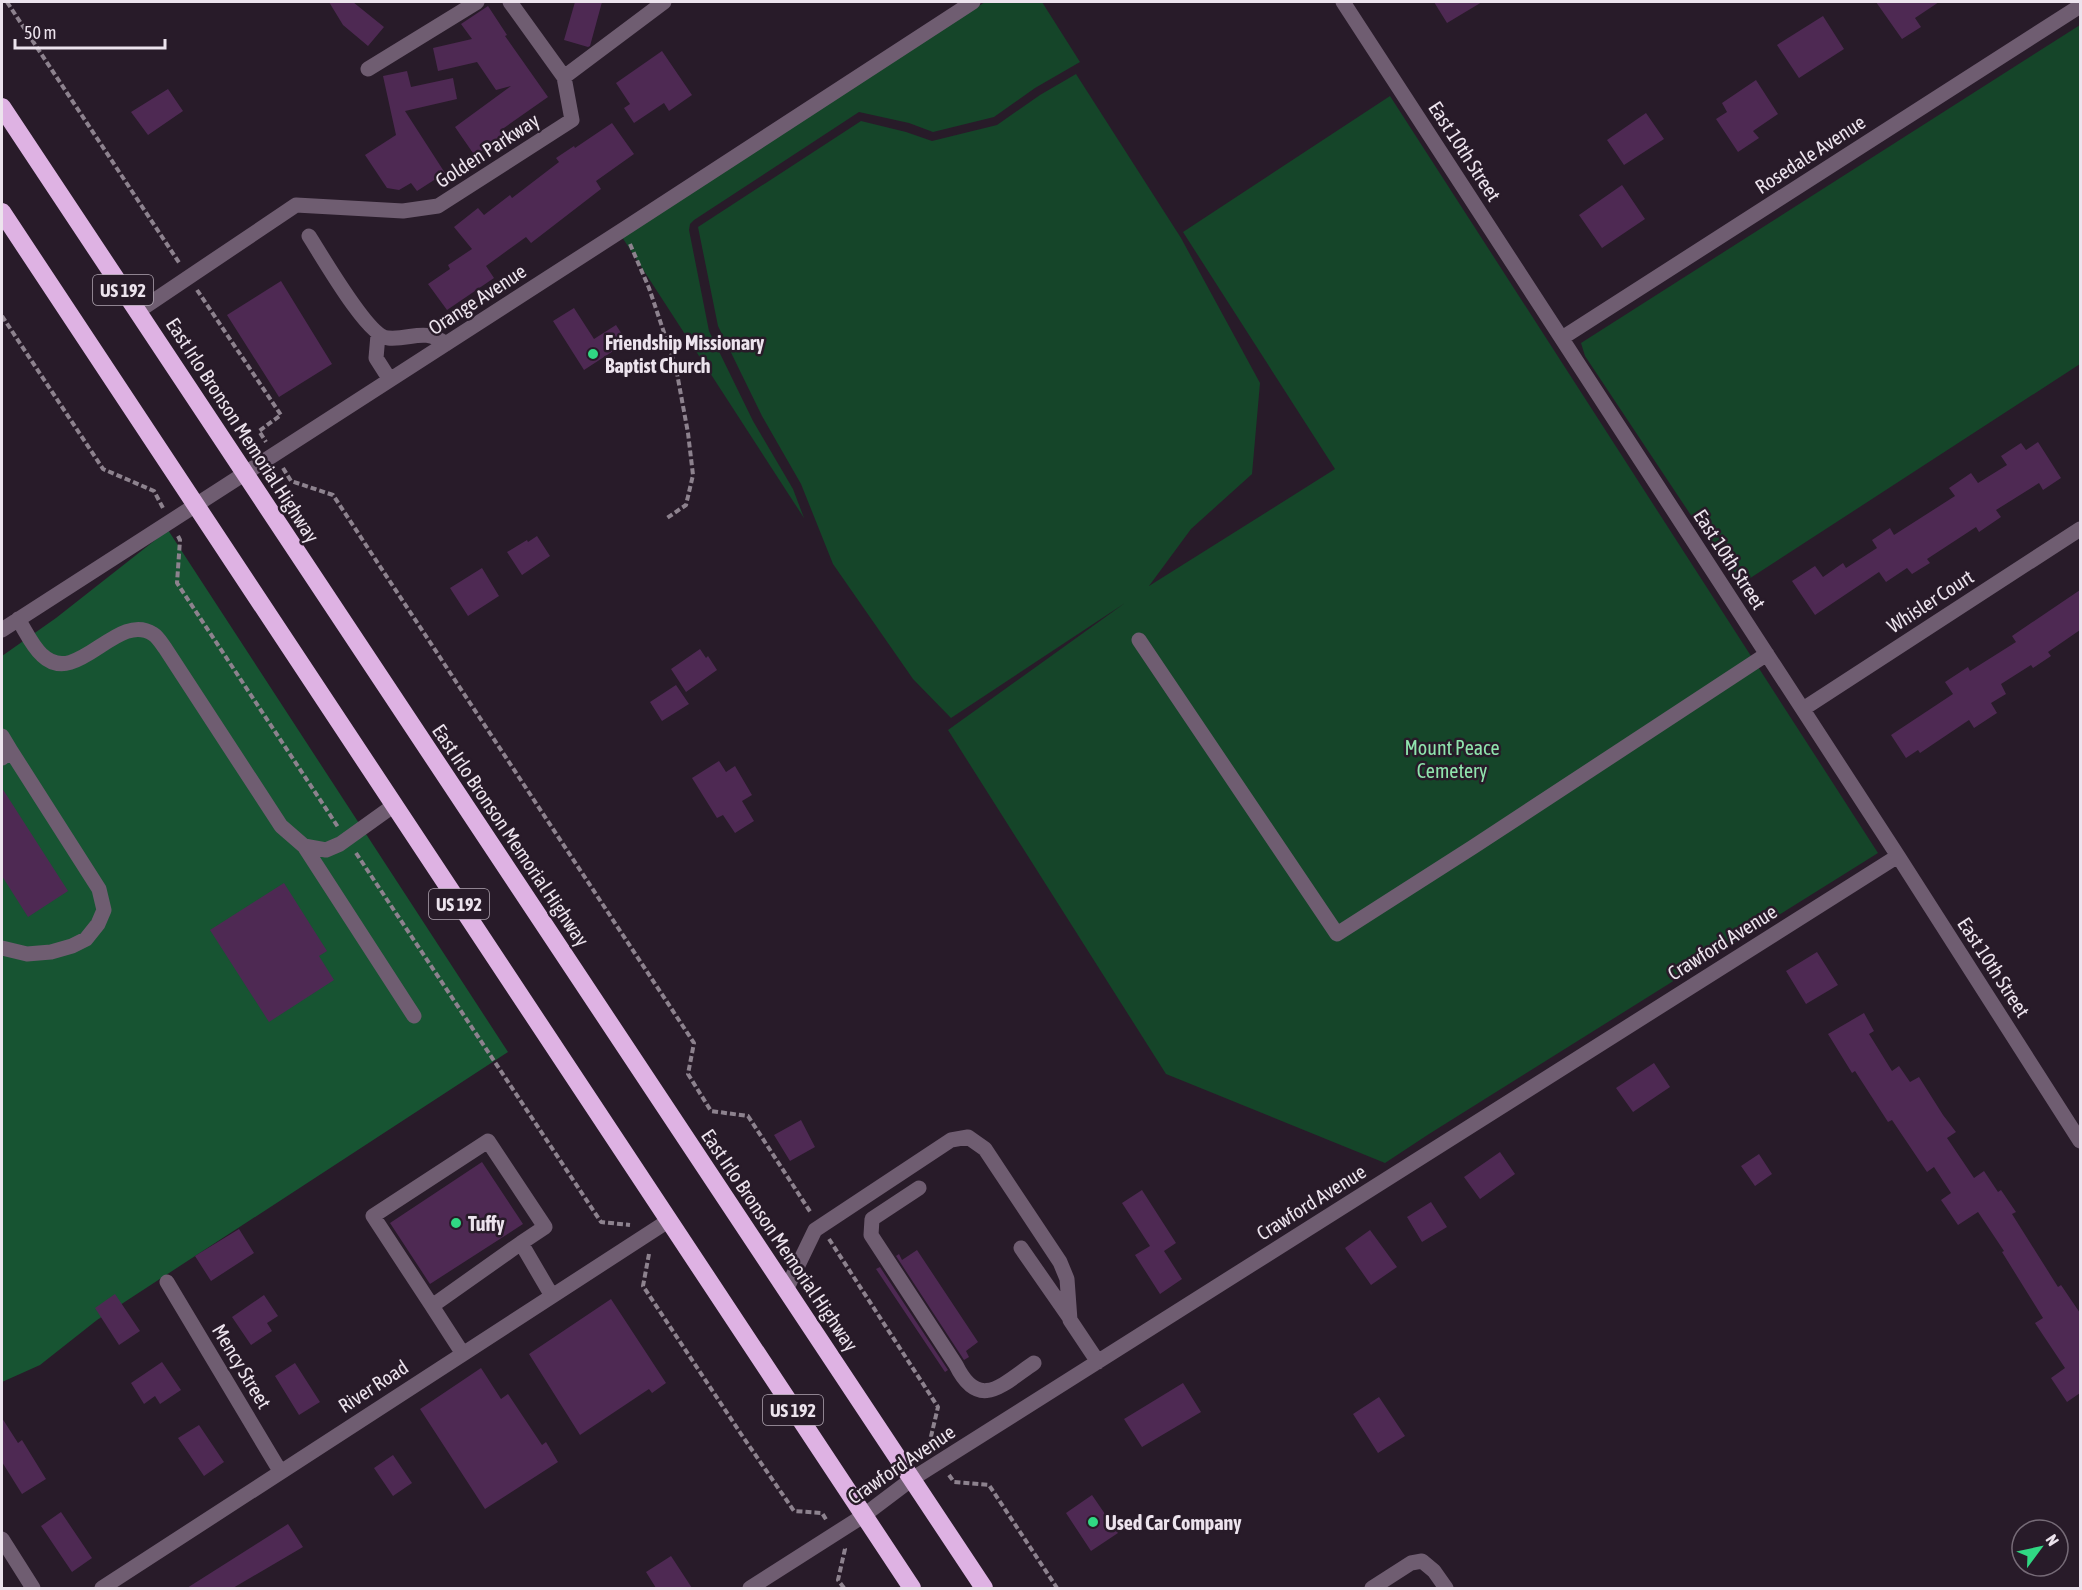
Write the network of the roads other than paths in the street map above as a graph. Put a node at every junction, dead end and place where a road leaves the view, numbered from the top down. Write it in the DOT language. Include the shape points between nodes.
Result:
graph roads {
  1 [pos="477,2"];
  2 [pos="510,2"];
  3 [pos="664,2"];
  4 [pos="973,2"];
  5 [pos="1343,2"];
  6 [pos="2080,6"];
  7 [pos="369,69"];
  8 [pos="564,77"];
  9 [pos="2,107"];
  10 [pos="2,212"];
  11 [pos="309,236"];
  12 [pos="137,312"];
  13 [pos="378,335"];
  14 [pos="1562,338"];
  15 [pos="446,344"];
  16 [pos="390,380"];
  17 [pos="244,474"];
  18 [pos="194,505"];
  19 [pos="2080,529"];
  20 [pos="18,619"];
  21 [pos="2,630"];
  22 [pos="1139,640"];
  23 [pos="1767,654"];
  24 [pos="1803,709"];
  25 [pos="2,736"];
  26 [pos="6,755"];
  27 [pos="393,806"];
  28 [pos="304,846"];
  29 [pos="1898,856"];
  30 [pos="2,948"];
  31 [pos="414,1016"];
  32 [pos="2080,1141"];
  33 [pos="919,1188"];
  34 [pos="668,1221"];
  35 [pos="521,1243"];
  36 [pos="1021,1248"];
  37 [pos="167,1282"];
  38 [pos="786,1290"];
  39 [pos="552,1296"];
  40 [pos="432,1306"];
  41 [pos="1070,1320"];
  42 [pos="463,1353"];
  43 [pos="1098,1362"];
  44 [pos="1034,1363"];
  45 [pos="280,1471"];
  46 [pos="912,1479"];
  47 [pos="863,1516"];
  48 [pos="2,1539"];
  49 [pos="33,1588"];
  50 [pos="102,1588"];
  51 [pos="750,1588"];
  52 [pos="912,1588"];
  53 [pos="984,1588"];
  54 [pos="1375,1588"];
  55 [pos="1446,1588"];
  1 -- 7 [label="street"];
  2 -- 8 [label="street, Golden Parkway"];
  3 -- 8 [label="street"];
  4 -- 15 [label="street, Orange Avenue"];
  5 -- 14 [label="street, East 10th Street"];
  6 -- 14 [label="street, Rosedale Avenue"];
  8 -- 12 [label="street, Golden Parkway" via="572,120 438,206 403,211 296,205"];
  9 -- 12 [label="highway, East Irlo Bronson Memorial Highway / US 192"];
  10 -- 18 [label="highway, US 192"];
  11 -- 13 [label="street"];
  12 -- 17 [label="highway, East Irlo Bronson Memorial Highway / US 192"];
  13 -- 15 [label="street" via="387,338 427,334"];
  13 -- 16 [label="street" via="376,358"];
  14 -- 23 [label="street, East 10th Street"];
  15 -- 16 [label="street, Orange Avenue"];
  16 -- 17 [label="street, Orange Avenue"];
  17 -- 18 [label="street, Orange Avenue"];
  17 -- 38 [label="highway, East Irlo Bronson Memorial Highway / US 192"];
  18 -- 20 [label="street, Orange Avenue"];
  18 -- 27 [label="highway, US 192"];
  19 -- 24 [label="street, Whisler Court"];
  20 -- 21 [label="street, Orange Avenue"];
  20 -- 28 [label="street" via="42,655 63,664 76,661 122,633 138,629 153,634 281,826"];
  22 -- 23 [label="street" via="1337,934"];
  23 -- 24 [label="street, East 10th Street"];
  24 -- 29 [label="street, East 10th Street"];
  25 -- 26 [label="street"];
  26 -- 30 [label="street" via="99,889 104,910 86,939 72,946 27,954"];
  27 -- 28 [label="street" via="326,850"];
  27 -- 34 [label="highway, US 192"];
  28 -- 31 [label="street"];
  29 -- 32 [label="street, East 10th Street"];
  29 -- 43 [label="street, Crawford Avenue"];
  33 -- 44 [label="street" via="872,1220 872,1235 963,1379 975,1390 984,1392"];
  34 -- 39 [label="street, River Road"];
  34 -- 47 [label="highway, US 192"];
  35 -- 39 [label="street"];
  35 -- 40 [label="street"];
  35 -- 40 [label="street" via="545,1227 488,1141 373,1216"];
  36 -- 41 [label="street"];
  37 -- 45 [label="street, Mency Street"];
  38 -- 41 [label="street" via="815,1230 951,1140 968,1137 985,1149 1060,1262 1067,1279"];
  38 -- 46 [label="highway, East Irlo Bronson Memorial Highway / US 192"];
  39 -- 42 [label="street, River Road"];
  40 -- 42 [label="street"];
  41 -- 43 [label="street"];
  42 -- 45 [label="street, River Road"];
  43 -- 46 [label="street, Crawford Avenue"];
  45 -- 50 [label="street, River Road"];
  46 -- 47 [label="street, Crawford Avenue"];
  46 -- 53 [label="highway, East Irlo Bronson Memorial Highway / US 192"];
  47 -- 51 [label="street, Crawford Avenue"];
  47 -- 52 [label="highway, US 192"];
  48 -- 49 [label="street"];
  54 -- 55 [label="street" via="1411,1563 1422,1561"];
}
